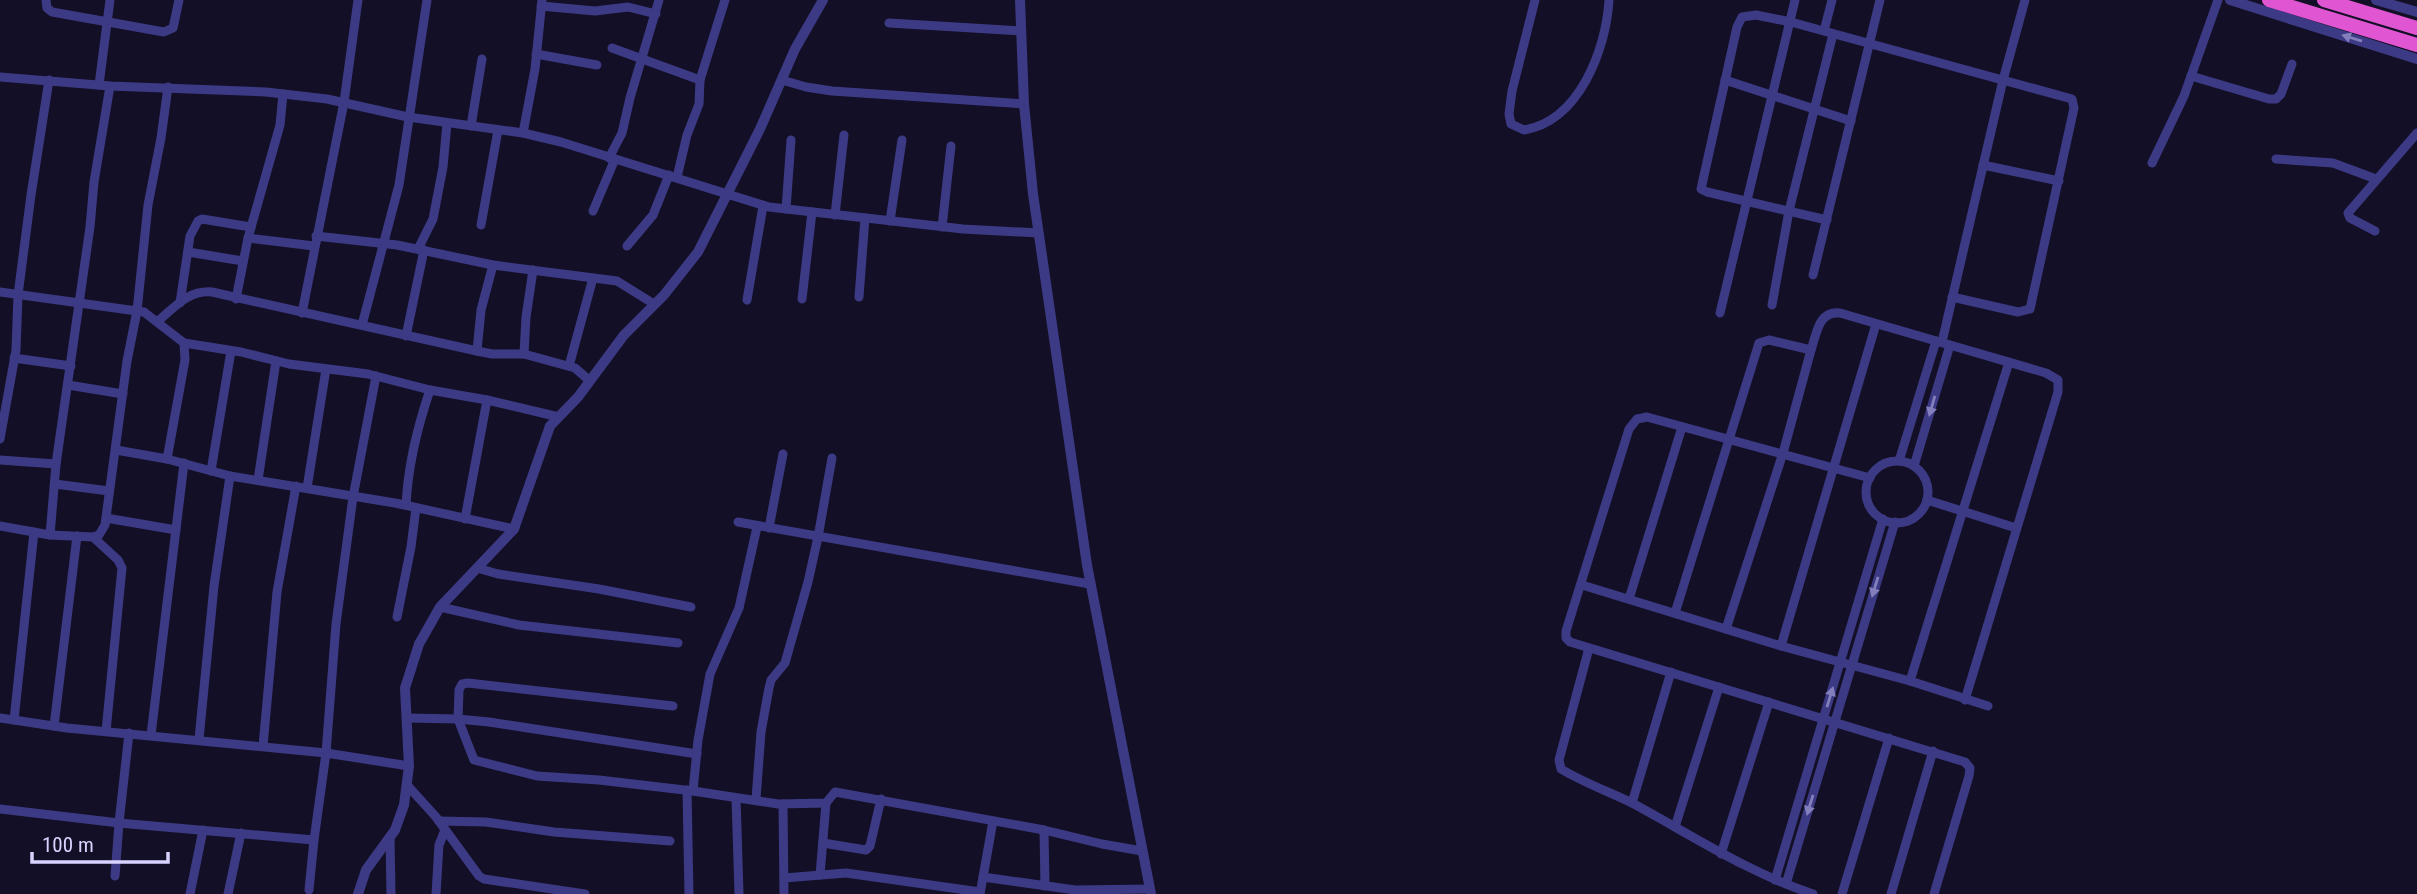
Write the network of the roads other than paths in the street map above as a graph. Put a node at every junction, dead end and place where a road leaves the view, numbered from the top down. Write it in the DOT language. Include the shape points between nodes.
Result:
graph roads {
  1 [pos="46,0"];
  2 [pos="110,0"];
  3 [pos="179,0"];
  4 [pos="358,0"];
  5 [pos="428,0"];
  6 [pos="659,0"];
  7 [pos="725,0"];
  8 [pos="822,0"];
  9 [pos="1020,0"];
  10 [pos="1535,0"];
  11 [pos="1609,0"];
  12 [pos="1795,0"];
  13 [pos="1832,0"];
  14 [pos="1880,0"];
  15 [pos="2025,0"];
  16 [pos="2218,0"];
  17 [pos="2230,0"];
  18 [pos="2269,0"];
  19 [pos="2324,0"];
  20 [pos="2376,0"];
  21 [pos="541,3"];
  22 [pos="2404,4"];
  23 [pos="2417,12"];
  24 [pos="656,14"];
  25 [pos="106,22"];
  26 [pos="1791,22"];
  27 [pos="890,23"];
  28 [pos="2417,28"];
  29 [pos="1021,32"];
  30 [pos="1829,32"];
  31 [pos="2385,42"];
  32 [pos="1870,44"];
  33 [pos="2417,45"];
  34 [pos="612,48"];
  35 [pos="536,54"];
  36 [pos="2417,59"];
  37 [pos="482,60"];
  38 [pos="642,60"];
  39 [pos="2292,64"];
  40 [pos="597,65"];
  41 [pos="2191,76"];
  42 [pos="0,78"];
  43 [pos="49,80"];
  44 [pos="700,80"];
  45 [pos="782,80"];
  46 [pos="1725,80"];
  47 [pos="2003,80"];
  48 [pos="99,85"];
  49 [pos="110,86"];
  50 [pos="168,88"];
  51 [pos="283,94"];
  52 [pos="1771,96"];
  53 [pos="344,102"];
  54 [pos="1024,104"];
  55 [pos="1813,110"];
  56 [pos="408,117"];
  57 [pos="1851,121"];
  58 [pos="447,123"];
  59 [pos="471,126"];
  60 [pos="498,130"];
  61 [pos="523,133"];
  62 [pos="2417,133"];
  63 [pos="845,135"];
  64 [pos="791,139"];
  65 [pos="902,140"];
  66 [pos="951,146"];
  67 [pos="612,159"];
  68 [pos="2276,159"];
  69 [pos="2152,163"];
  70 [pos="1983,165"];
  71 [pos="673,176"];
  72 [pos="2376,179"];
  73 [pos="2059,180"];
  74 [pos="728,195"];
  75 [pos="1745,200"];
  76 [pos="763,206"];
  77 [pos="786,209"];
  78 [pos="593,211"];
  79 [pos="1789,211"];
  80 [pos="811,212"];
  81 [pos="835,215"];
  82 [pos="865,218"];
  83 [pos="1826,219"];
  84 [pos="890,221"];
  85 [pos="481,225"];
  86 [pos="251,227"];
  87 [pos="942,227"];
  88 [pos="2375,231"];
  89 [pos="1039,233"];
  90 [pos="248,238"];
  91 [pos="315,241"];
  92 [pos="383,243"];
  93 [pos="627,246"];
  94 [pos="421,249"];
  95 [pos="188,252"];
  96 [pos="243,261"];
  97 [pos="493,265"];
  98 [pos="533,270"];
  99 [pos="1813,275"];
  100 [pos="593,278"];
  101 [pos="0,292"];
  102 [pos="18,295"];
  103 [pos="859,297"];
  104 [pos="1952,297"];
  105 [pos="236,299"];
  106 [pos="802,299"];
  107 [pos="747,300"];
  108 [pos="78,302"];
  109 [pos="180,303"];
  110 [pos="654,304"];
  111 [pos="1772,305"];
  112 [pos="136,311"];
  113 [pos="302,313"];
  114 [pos="1720,313"];
  115 [pos="157,322"];
  116 [pos="1876,324"];
  117 [pos="362,325"];
  118 [pos="406,336"];
  119 [pos="184,343"];
  120 [pos="1943,343"];
  121 [pos="1811,350"];
  122 [pos="231,351"];
  123 [pos="477,351"];
  124 [pos="524,354"];
  125 [pos="15,358"];
  126 [pos="276,361"];
  127 [pos="2009,362"];
  128 [pos="71,366"];
  129 [pos="569,366"];
  130 [pos="326,369"];
  131 [pos="376,376"];
  132 [pos="590,381"];
  133 [pos="68,385"];
  134 [pos="430,390"];
  135 [pos="123,394"];
  136 [pos="4,397"];
  137 [pos="487,400"];
  138 [pos="559,417"];
  139 [pos="1682,427"];
  140 [pos="1729,438"];
  141 [pos="0,439"];
  142 [pos="116,450"];
  143 [pos="1783,453"];
  144 [pos="783,454"];
  145 [pos="832,458"];
  146 [pos="167,459"];
  147 [pos="0,460"];
  148 [pos="1899,461"];
  149 [pos="184,463"];
  150 [pos="56,464"];
  151 [pos="1914,466"];
  152 [pos="1835,468"];
  153 [pos="211,471"];
  154 [pos="230,476"];
  155 [pos="1870,478"];
  156 [pos="258,480"];
  157 [pos="55,484"];
  158 [pos="296,486"];
  159 [pos="307,488"];
  160 [pos="109,491"];
  161 [pos="353,497"];
  162 [pos="1927,500"];
  163 [pos="411,506"];
  164 [pos="1964,512"];
  165 [pos="106,518"];
  166 [pos="465,519"];
  167 [pos="1883,519"];
  168 [pos="738,522"];
  169 [pos="1895,522"];
  170 [pos="0,526"];
  171 [pos="757,527"];
  172 [pos="769,528"];
  173 [pos="2016,528"];
  174 [pos="514,529"];
  175 [pos="176,530"];
  176 [pos="34,532"];
  177 [pos="50,535"];
  178 [pos="77,536"];
  179 [pos="93,537"];
  180 [pos="818,537"];
  181 [pos="477,568"];
  182 [pos="1090,584"];
  183 [pos="1582,585"];
  184 [pos="1629,599"];
  185 [pos="440,607"];
  186 [pos="691,607"];
  187 [pos="1675,613"];
  188 [pos="397,617"];
  189 [pos="1726,629"];
  190 [pos="678,643"];
  191 [pos="1781,646"];
  192 [pos="1589,648"];
  193 [pos="1840,663"];
  194 [pos="1852,665"];
  195 [pos="1671,672"];
  196 [pos="1910,681"];
  197 [pos="1718,687"];
  198 [pos="1965,699"];
  199 [pos="1769,702"];
  200 [pos="673,706"];
  201 [pos="1988,706"];
  202 [pos="0,718"];
  203 [pos="407,718"];
  204 [pos="1823,718"];
  205 [pos="458,719"];
  206 [pos="14,720"];
  207 [pos="1835,721"];
  208 [pos="54,726"];
  209 [pos="106,731"];
  210 [pos="129,733"];
  211 [pos="151,735"];
  212 [pos="1889,738"];
  213 [pos="198,739"];
  214 [pos="263,746"];
  215 [pos="1933,751"];
  216 [pos="326,753"];
  217 [pos="697,754"];
  218 [pos="409,766"];
  219 [pos="407,785"];
  220 [pos="690,791"];
  221 [pos="736,798"];
  222 [pos="756,799"];
  223 [pos="881,799"];
  224 [pos="826,803"];
  225 [pos="1632,803"];
  226 [pos="783,804"];
  227 [pos="2,812"];
  228 [pos="439,821"];
  229 [pos="993,821"];
  230 [pos="119,822"];
  231 [pos="1675,827"];
  232 [pos="203,830"];
  233 [pos="445,830"];
  234 [pos="1044,830"];
  235 [pos="241,833"];
  236 [pos="390,837"];
  237 [pos="314,840"];
  238 [pos="670,841"];
  239 [pos="823,843"];
  240 [pos="1142,850"];
  241 [pos="1721,853"];
  242 [pos="820,875"];
  243 [pos="115,876"];
  244 [pos="983,877"];
  245 [pos="784,878"];
  246 [pos="1775,880"];
  247 [pos="1017,883"];
  248 [pos="520,884"];
  249 [pos="1786,884"];
  250 [pos="1045,886"];
  251 [pos="309,890"];
  252 [pos="1151,891"];
  253 [pos="1072,892"];
  254 [pos="980,893"];
  255 [pos="190,894"];
  256 [pos="228,894"];
  257 [pos="358,894"];
  258 [pos="391,894"];
  259 [pos="436,894"];
  260 [pos="519,894"];
  261 [pos="585,894"];
  262 [pos="689,894"];
  263 [pos="739,894"];
  264 [pos="784,894"];
  265 [pos="1018,894"];
  266 [pos="1813,894"];
  267 [pos="1842,894"];
  268 [pos="1891,894"];
  269 [pos="1934,894"];
  1 -- 25 [label="street" via="52,12"];
  2 -- 25 [label="street"];
  3 -- 25 [label="street" via="169,32"];
  4 -- 53 [label="street"];
  5 -- 56 [label="street"];
  6 -- 24 [label="street"];
  7 -- 44 [label="street"];
  8 -- 45 [label="street"];
  9 -- 29 [label="street"];
  10 -- 11 [label="street" via="1509,106 1511,124 1524,130 1548,123 1578,92 1599,47"];
  12 -- 26 [label="street"];
  13 -- 30 [label="street"];
  14 -- 32 [label="street"];
  15 -- 47 [label="street"];
  16 -- 41 [label="street"];
  31 -- 17 [label="street, one-way"];
  18 -- 31 [label="highway"];
  19 -- 28 [label="highway"];
  20 -- 22 [label="street"];
  21 -- 24 [label="street" via="595,11 628,7"];
  21 -- 35 [label="street"];
  22 -- 23 [label="street"];
  24 -- 38 [label="street"];
  25 -- 48 [label="street"];
  26 -- 30 [label="street"];
  26 -- 46 [label="street" via="1756,15 1742,18"];
  26 -- 52 [label="street"];
  27 -- 29 [label="street"];
  29 -- 54 [label="street"];
  30 -- 32 [label="street"];
  30 -- 55 [label="street"];
  31 -- 33 [label="highway"];
  31 -- 36 [label="street"];
  32 -- 47 [label="street"];
  32 -- 57 [label="street"];
  34 -- 38 [label="street"];
  35 -- 40 [label="street"];
  35 -- 61 [label="street"];
  37 -- 59 [label="street"];
  38 -- 44 [label="street"];
  38 -- 67 [label="street"];
  39 -- 41 [label="street" via="2276,99"];
  41 -- 69 [label="street"];
  42 -- 43 [label="street"];
  43 -- 48 [label="street"];
  43 -- 102 [label="street"];
  44 -- 71 [label="street" via="699,104"];
  45 -- 54 [label="street" via="832,91"];
  45 -- 74 [label="street"];
  46 -- 52 [label="street"];
  46 -- 75 [label="street" via="1701,187"];
  47 -- 70 [label="street"];
  47 -- 73 [label="street" via="2074,102"];
  48 -- 49 [label="street"];
  49 -- 50 [label="street"];
  49 -- 108 [label="street"];
  50 -- 51 [label="street"];
  50 -- 112 [label="street"];
  51 -- 53 [label="street"];
  51 -- 86 [label="street" via="278,132"];
  52 -- 55 [label="street"];
  52 -- 75 [label="street"];
  53 -- 56 [label="street"];
  53 -- 91 [label="street"];
  54 -- 89 [label="street"];
  55 -- 57 [label="street"];
  55 -- 79 [label="street"];
  56 -- 58 [label="street"];
  56 -- 92 [label="street" via="399,185"];
  57 -- 83 [label="street"];
  58 -- 59 [label="street"];
  58 -- 94 [label="street" via="433,219"];
  59 -- 60 [label="street"];
  60 -- 61 [label="street"];
  60 -- 85 [label="street"];
  61 -- 67 [label="street"];
  62 -- 72 [label="street"];
  63 -- 81 [label="street"];
  64 -- 77 [label="street"];
  65 -- 84 [label="street"];
  66 -- 87 [label="street"];
  67 -- 71 [label="street"];
  67 -- 78 [label="street"];
  68 -- 72 [label="street" via="2333,163"];
  70 -- 73 [label="street"];
  70 -- 104 [label="street"];
  71 -- 74 [label="street"];
  71 -- 93 [label="street" via="653,215"];
  72 -- 88 [label="street" via="2348,215"];
  73 -- 104 [label="street" via="2030,309 2018,312"];
  74 -- 76 [label="street"];
  74 -- 110 [label="street" via="698,252"];
  75 -- 79 [label="street"];
  75 -- 114 [label="street"];
  76 -- 77 [label="street"];
  76 -- 107 [label="street"];
  77 -- 80 [label="street"];
  79 -- 83 [label="street"];
  79 -- 111 [label="street"];
  80 -- 81 [label="street"];
  80 -- 106 [label="street"];
  81 -- 82 [label="street"];
  82 -- 84 [label="street"];
  82 -- 103 [label="street"];
  83 -- 99 [label="street"];
  84 -- 87 [label="street"];
  86 -- 90 [label="street"];
  86 -- 95 [label="street" via="198,220"];
  87 -- 89 [label="street"];
  89 -- 182 [label="street"];
  90 -- 91 [label="street"];
  90 -- 96 [label="street"];
  91 -- 92 [label="street"];
  91 -- 113 [label="street"];
  92 -- 94 [label="street"];
  92 -- 117 [label="street"];
  94 -- 97 [label="street"];
  94 -- 118 [label="street"];
  95 -- 96 [label="street"];
  95 -- 109 [label="street"];
  96 -- 105 [label="street"];
  97 -- 98 [label="street"];
  97 -- 123 [label="street" via="481,310"];
  98 -- 100 [label="street"];
  98 -- 124 [label="street"];
  100 -- 110 [label="street" via="617,281"];
  100 -- 129 [label="street"];
  101 -- 102 [label="street"];
  102 -- 108 [label="street"];
  102 -- 125 [label="street"];
  104 -- 120 [label="street"];
  105 -- 109 [label="street" via="200,291"];
  105 -- 113 [label="street"];
  108 -- 112 [label="street"];
  108 -- 128 [label="street"];
  109 -- 115 [label="street"];
  110 -- 132 [label="street"];
  112 -- 115 [label="street"];
  112 -- 135 [label="street"];
  113 -- 117 [label="street"];
  115 -- 119 [label="street"];
  116 -- 120 [label="street"];
  116 -- 121 [label="street" via="1829,313 1821,319"];
  116 -- 152 [label="street"];
  117 -- 118 [label="street"];
  118 -- 123 [label="street"];
  119 -- 122 [label="street"];
  119 -- 146 [label="street"];
  120 -- 127 [label="street"];
  120 -- 148 [label="street"];
  120 -- 151 [label="street, one-way"];
  121 -- 140 [label="street" via="1769,340 1759,343"];
  121 -- 143 [label="street"];
  122 -- 126 [label="street"];
  122 -- 153 [label="street"];
  123 -- 124 [label="street"];
  124 -- 129 [label="street"];
  125 -- 128 [label="street"];
  125 -- 136 [label="street"];
  126 -- 130 [label="street"];
  126 -- 156 [label="street"];
  127 -- 164 [label="street"];
  127 -- 173 [label="street" via="2053,376 2059,386"];
  128 -- 133 [label="street"];
  129 -- 132 [label="street"];
  130 -- 131 [label="street"];
  130 -- 159 [label="street"];
  131 -- 134 [label="street"];
  131 -- 161 [label="street"];
  132 -- 138 [label="street"];
  133 -- 135 [label="street"];
  133 -- 150 [label="street"];
  134 -- 137 [label="street"];
  134 -- 163 [label="street" via="407,480"];
  135 -- 142 [label="street"];
  136 -- 141 [label="street"];
  137 -- 138 [label="street"];
  137 -- 166 [label="street"];
  138 -- 174 [label="street" via="551,426"];
  139 -- 140 [label="street"];
  139 -- 183 [label="street" via="1641,417 1633,422"];
  139 -- 184 [label="street"];
  140 -- 143 [label="street"];
  140 -- 187 [label="street"];
  142 -- 146 [label="street"];
  142 -- 160 [label="street"];
  143 -- 152 [label="street"];
  143 -- 189 [label="street"];
  144 -- 172 [label="street"];
  145 -- 180 [label="street"];
  146 -- 149 [label="street"];
  147 -- 150 [label="street"];
  148 -- 151 [label="street"];
  148 -- 155 [label="street" via="1882,465"];
  149 -- 153 [label="street"];
  149 -- 175 [label="street"];
  150 -- 157 [label="street"];
  151 -- 162 [label="street" via="1926,482"];
  152 -- 155 [label="street"];
  152 -- 191 [label="street"];
  153 -- 154 [label="street"];
  154 -- 156 [label="street"];
  154 -- 213 [label="street"];
  155 -- 167 [label="street" via="1868,501"];
  156 -- 158 [label="street"];
  157 -- 160 [label="street"];
  157 -- 177 [label="street"];
  158 -- 159 [label="street"];
  158 -- 214 [label="street" via="277,593"];
  159 -- 161 [label="street"];
  160 -- 165 [label="street"];
  161 -- 163 [label="street"];
  161 -- 216 [label="street" via="336,624"];
  162 -- 164 [label="street"];
  162 -- 169 [label="street" via="1917,515"];
  163 -- 166 [label="street"];
  163 -- 188 [label="street" via="411,547"];
  164 -- 173 [label="street"];
  164 -- 196 [label="street"];
  165 -- 175 [label="street"];
  165 -- 179 [label="street" via="99,535"];
  166 -- 174 [label="street"];
  167 -- 169 [label="street"];
  167 -- 193 [label="street"];
  168 -- 171 [label="street"];
  169 -- 194 [label="street, one-way"];
  170 -- 176 [label="street"];
  171 -- 172 [label="street"];
  171 -- 217 [label="street" via="739,608 710,674"];
  172 -- 180 [label="street"];
  173 -- 198 [label="street"];
  174 -- 181 [label="street"];
  175 -- 211 [label="street"];
  176 -- 177 [label="street"];
  176 -- 206 [label="street"];
  177 -- 178 [label="street"];
  178 -- 179 [label="street"];
  178 -- 208 [label="street"];
  179 -- 209 [label="street" via="122,568"];
  180 -- 182 [label="street"];
  180 -- 222 [label="street" via="785,663 771,680"];
  181 -- 185 [label="street"];
  181 -- 186 [label="street"];
  182 -- 240 [label="street"];
  183 -- 184 [label="street"];
  183 -- 192 [label="street" via="1566,638"];
  184 -- 187 [label="street"];
  185 -- 190 [label="street" via="519,625"];
  185 -- 203 [label="street" via="419,644 405,688"];
  187 -- 189 [label="street"];
  189 -- 191 [label="street"];
  191 -- 193 [label="street"];
  192 -- 195 [label="street"];
  192 -- 225 [label="street" via="1559,766"];
  193 -- 194 [label="street"];
  204 -- 193 [label="street, one-way"];
  194 -- 196 [label="street"];
  194 -- 207 [label="street"];
  195 -- 197 [label="street"];
  195 -- 225 [label="street"];
  196 -- 198 [label="street"];
  197 -- 199 [label="street"];
  197 -- 231 [label="street"];
  198 -- 201 [label="street"];
  199 -- 204 [label="street"];
  199 -- 241 [label="street"];
  200 -- 205 [label="street" via="468,683 458,690"];
  202 -- 206 [label="street"];
  203 -- 205 [label="street"];
  203 -- 218 [label="street"];
  204 -- 207 [label="street"];
  204 -- 246 [label="street"];
  205 -- 217 [label="street"];
  205 -- 220 [label="street" via="474,760 499,768"];
  206 -- 208 [label="street"];
  207 -- 212 [label="street"];
  207 -- 249 [label="street, one-way"];
  208 -- 209 [label="street"];
  209 -- 210 [label="street"];
  210 -- 211 [label="street"];
  210 -- 230 [label="street"];
  211 -- 213 [label="street"];
  212 -- 215 [label="street"];
  212 -- 267 [label="street"];
  213 -- 214 [label="street"];
  214 -- 216 [label="street"];
  215 -- 268 [label="street"];
  215 -- 269 [label="street" via="1965,762 1970,771"];
  216 -- 218 [label="street"];
  216 -- 237 [label="street"];
  217 -- 220 [label="street"];
  218 -- 219 [label="street"];
  219 -- 228 [label="street"];
  219 -- 236 [label="street"];
  220 -- 221 [label="street"];
  220 -- 262 [label="street"];
  221 -- 222 [label="street"];
  221 -- 263 [label="street"];
  222 -- 226 [label="street"];
  223 -- 224 [label="street" via="835,792"];
  223 -- 229 [label="street"];
  223 -- 239 [label="street" via="866,850"];
  224 -- 226 [label="street"];
  224 -- 239 [label="street"];
  225 -- 231 [label="street"];
  226 -- 245 [label="street"];
  227 -- 230 [label="street"];
  228 -- 233 [label="street"];
  228 -- 238 [label="street"];
  229 -- 234 [label="street"];
  229 -- 244 [label="street"];
  230 -- 232 [label="street"];
  230 -- 243 [label="street"];
  231 -- 241 [label="street"];
  232 -- 235 [label="street"];
  232 -- 255 [label="street"];
  233 -- 248 [label="street" via="479,876"];
  233 -- 259 [label="street" via="439,845"];
  234 -- 240 [label="street"];
  234 -- 250 [label="street"];
  235 -- 237 [label="street"];
  235 -- 256 [label="street"];
  236 -- 257 [label="street" via="366,870"];
  236 -- 258 [label="street"];
  237 -- 251 [label="street"];
  239 -- 242 [label="street"];
  240 -- 252 [label="street"];
  241 -- 246 [label="street"];
  242 -- 245 [label="street"];
  242 -- 254 [label="street" via="866,875"];
  244 -- 247 [label="street"];
  244 -- 254 [label="street"];
  245 -- 264 [label="street"];
  246 -- 249 [label="street"];
  247 -- 250 [label="street"];
  247 -- 265 [label="street"];
  248 -- 260 [label="street"];
  248 -- 261 [label="street"];
  249 -- 266 [label="street"];
  250 -- 253 [label="street"];
  252 -- 253 [label="street"];
}
